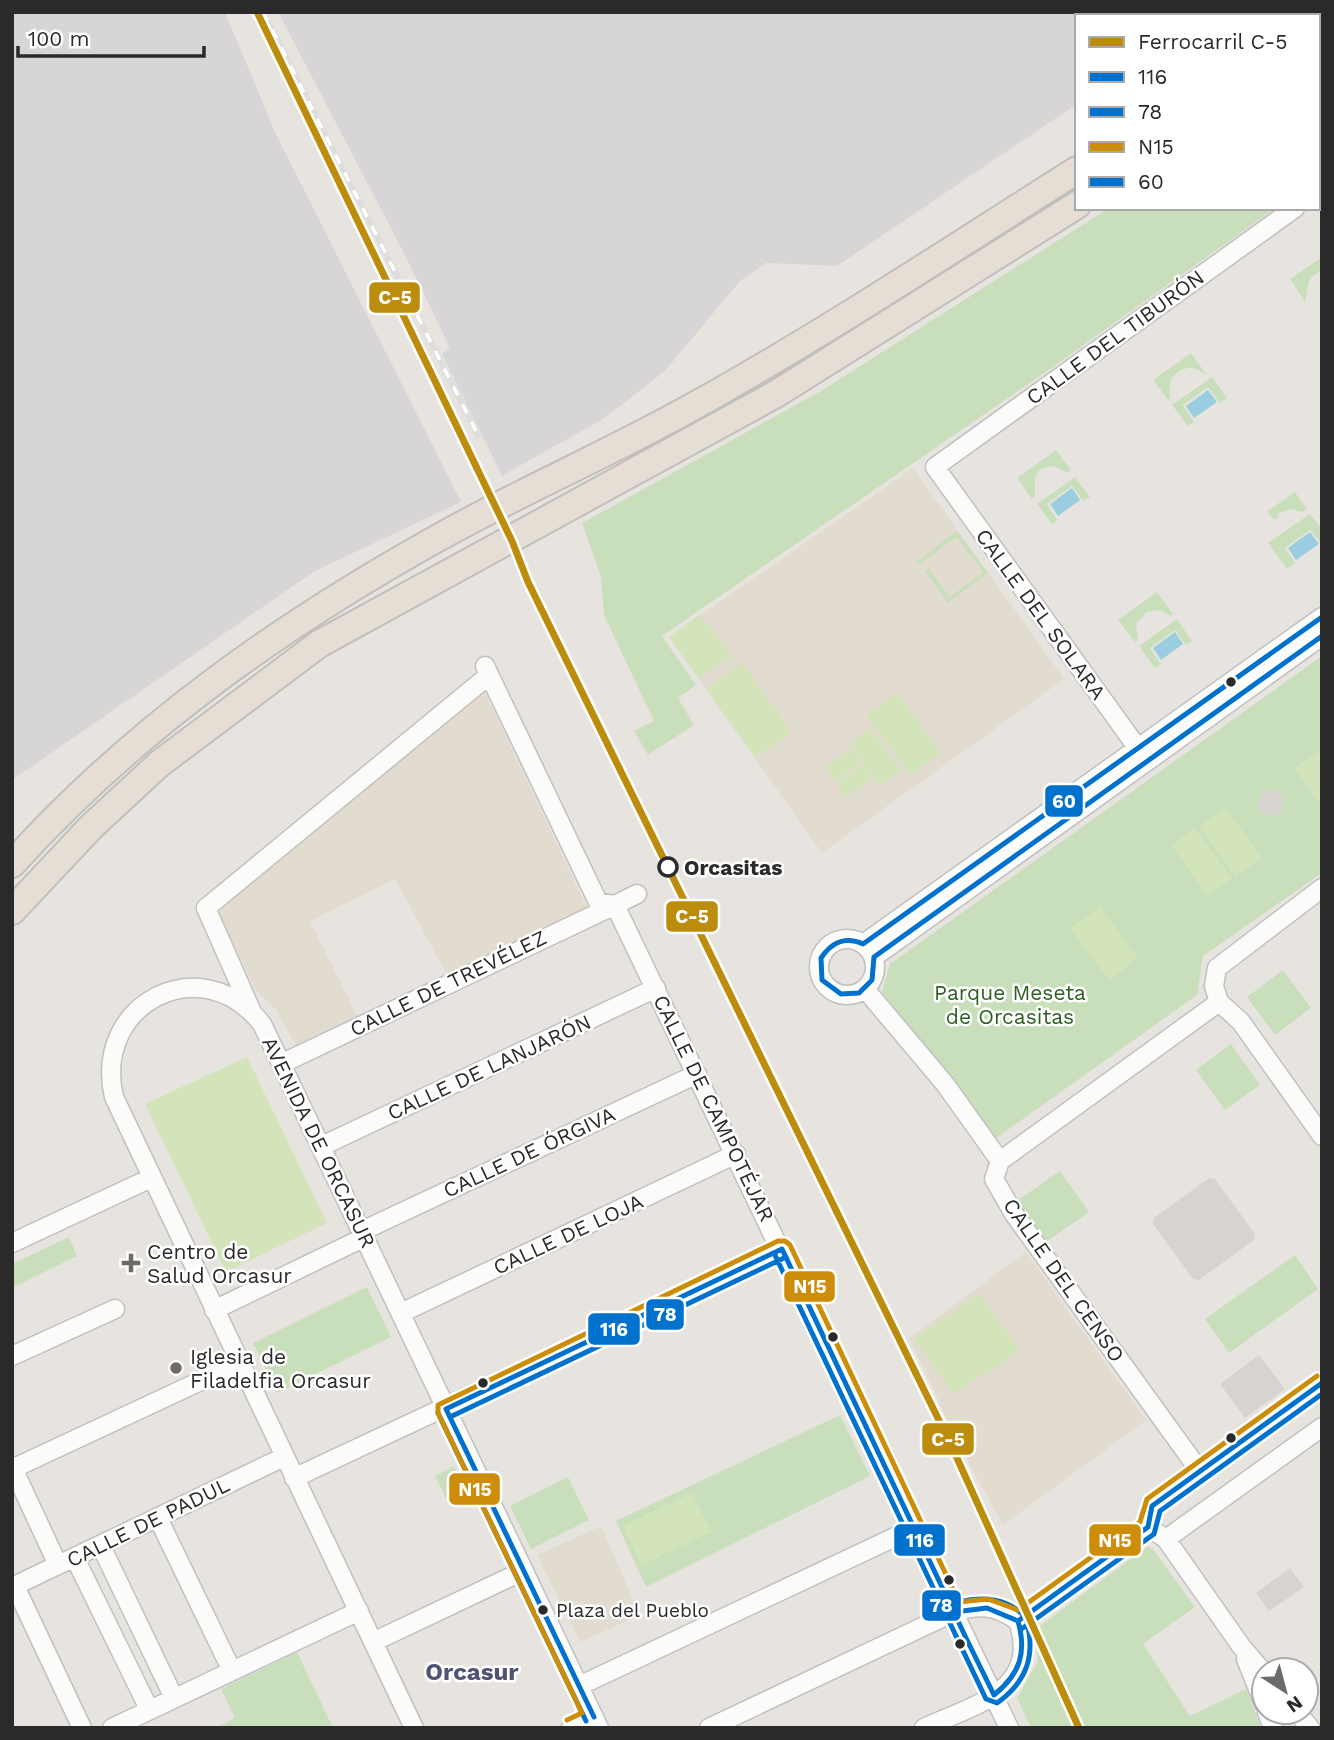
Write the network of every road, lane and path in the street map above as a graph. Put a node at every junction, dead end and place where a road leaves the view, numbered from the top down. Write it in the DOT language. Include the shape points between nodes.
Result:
graph roads {
  1 [pos="1075,171"];
  2 [pos="1075,206"];
  3 [pos="1293,210"];
  4 [pos="935,467"];
  5 [pos="1322,617"];
  6 [pos="1322,636"];
  7 [pos="1142,755"];
  8 [pos="12,864"];
  9 [pos="1322,888"];
  10 [pos="636,894"];
  11 [pos="615,905"];
  12 [pos="12,911"];
  13 [pos="868,950"];
  14 [pos="656,988"];
  15 [pos="865,989"];
  16 [pos="1219,1002"];
  17 [pos="253,1012"];
  18 [pos="283,1063"];
  19 [pos="697,1074"];
  20 [pos="1322,1136"];
  21 [pos="322,1146"];
  22 [pos="736,1154"];
  23 [pos="1000,1161"];
  24 [pos="151,1178"];
  25 [pos="363,1234"];
  26 [pos="12,1243"];
  27 [pos="782,1249"];
  28 [pos="115,1309"];
  29 [pos="214,1310"];
  30 [pos="401,1313"];
  31 [pos="12,1356"];
  32 [pos="239,1363"];
  33 [pos="1322,1383"];
  34 [pos="446,1409"];
  35 [pos="1322,1427"];
  36 [pos="284,1457"];
  37 [pos="13,1468"];
  38 [pos="1199,1470"];
  39 [pos="294,1478"];
  40 [pos="158,1518"];
  41 [pos="1148,1527"];
  42 [pos="915,1528"];
  43 [pos="1166,1539"];
  44 [pos="101,1546"];
  45 [pos="75,1558"];
  46 [pos="58,1565"];
  47 [pos="523,1571"];
  48 [pos="13,1587"];
  49 [pos="359,1611"];
  50 [pos="954,1612"];
  51 [pos="1018,1621"];
  52 [pos="139,1625"];
  53 [pos="113,1637"];
  54 [pos="373,1642"];
  55 [pos="1241,1646"];
  56 [pos="1250,1657"];
  57 [pos="1250,1669"];
  58 [pos="232,1671"];
  59 [pos="579,1686"];
  60 [pos="994,1695"];
  61 [pos="174,1698"];
  62 [pos="149,1709"];
  63 [pos="596,1722"];
  64 [pos="82,1728"];
  65 [pos="112,1728"];
  66 [pos="414,1728"];
  67 [pos="571,1728"];
  68 [pos="709,1728"];
  69 [pos="924,1728"];
  70 [pos="1009,1728"];
  1 -- 8 [label="highway" via="742,379 349,588 177,707 102,773"];
  2 -- 12 [label="highway" via="776,394 319,644 159,764 91,827"];
  3 -- 4 [label="street, CALLE DEL TIBURÓN"];
  4 -- 7 [label="street, CALLE DEL SOLARA"];
  5 -- 7 [label="street"];
  6 -- 7 [label="street"];
  7 -- 13 [label="street"];
  9 -- 16 [label="street" via="1217,968 1214,986"];
  10 -- 11 [label="street"];
  11 -- 14 [label="street, CALLE DE CAMPOTÉJAR"];
  11 -- 17 [label="street, CALLE DE CAMPOTÉJAR" via="598,902 486,671 206,908"];
  11 -- 18 [label="street, CALLE DE TREVÉLEZ"];
  13 -- 15 [label="street" via="873,980"];
  13 -- 15 [label="street" via="849,939 834,943 821,958 819,969 822,980 837,993 856,994"];
  14 -- 19 [label="street, CALLE DE CAMPOTÉJAR"];
  14 -- 21 [label="street, CALLE DE LANJARÓN"];
  15 -- 23 [label="street" via="945,1084"];
  16 -- 20 [label="street" via="1241,1022"];
  16 -- 23 [label="street"];
  17 -- 18 [label="street, AVENIDA DE ORCASUR"];
  17 -- 24 [label="street, AVENIDA DE ORCASUR" via="228,996 200,988 178,989 159,994 128,1019 113,1050 110,1080"];
  18 -- 21 [label="street, AVENIDA DE ORCASUR"];
  19 -- 22 [label="street, CALLE DE CAMPOTÉJAR"];
  19 -- 25 [label="street, CALLE DE ÓRGIVA"];
  21 -- 25 [label="street, AVENIDA DE ORCASUR"];
  22 -- 27 [label="street, CALLE DE CAMPOTÉJAR"];
  22 -- 30 [label="street, CALLE DE LOJA"];
  23 -- 38 [label="street, CALLE DEL CENSO" via="994,1179 1014,1213"];
  24 -- 26 [label="street"];
  24 -- 29 [label="street, AVENIDA DE ORCASUR"];
  25 -- 29 [label="street, CALLE DE ÓRGIVA"];
  25 -- 30 [label="street, AVENIDA DE ORCASUR"];
  27 -- 34 [label="street"];
  27 -- 42 [label="street, CALLE DE CAMPOTÉJAR"];
  28 -- 31 [label="street"];
  29 -- 32 [label="street, AVENIDA DE ORCASUR"];
  30 -- 34 [label="street, AVENIDA DE ORCASUR"];
  32 -- 36 [label="street, AVENIDA DE ORCASUR"];
  32 -- 37 [label="street"];
  33 -- 38 [label="street"];
  34 -- 39 [label="street"];
  34 -- 47 [label="street, AVENIDA DE ORCASUR"];
  35 -- 43 [label="street"];
  36 -- 39 [label="street, AVENIDA DE ORCASUR"];
  36 -- 40 [label="street, CALLE DE PADUL"];
  37 -- 46 [label="street"];
  38 -- 41 [label="street" via="1152,1506"];
  39 -- 49 [label="street, AVENIDA DE ORCASUR"];
  40 -- 44 [label="street, CALLE DE PADUL"];
  40 -- 58 [label="street"];
  41 -- 43 [label="street"];
  41 -- 51 [label="street"];
  42 -- 50 [label="street, CALLE DE CAMPOTÉJAR"];
  42 -- 59 [label="street"];
  43 -- 55 [label="street"];
  44 -- 45 [label="street, CALLE DE PADUL"];
  44 -- 52 [label="street"];
  45 -- 46 [label="street, CALLE DE PADUL"];
  45 -- 53 [label="street"];
  46 -- 48 [label="street, CALLE DE PADUL"];
  47 -- 54 [label="street"];
  47 -- 59 [label="street, AVENIDA DE ORCASUR"];
  48 -- 64 [label="street"];
  49 -- 54 [label="street, AVENIDA DE ORCASUR"];
  49 -- 58 [label="street"];
  50 -- 51 [label="street" via="983,1605"];
  50 -- 60 [label="street, CALLE DE CAMPOTÉJAR"];
  50 -- 68 [label="street"];
  51 -- 60 [label="street" via="1023,1663 1016,1676"];
  52 -- 53 [label="street" via="121,1618"];
  52 -- 61 [label="street"];
  53 -- 62 [label="street"];
  54 -- 66 [label="street, AVENIDA DE ORCASUR"];
  55 -- 56 [label="street"];
  55 -- 57 [label="street"];
  58 -- 61 [label="street"];
  59 -- 63 [label="street, AVENIDA DE ORCASUR"];
  60 -- 69 [label="street"];
  60 -- 70 [label="street, CALLE DE CAMPOTÉJAR"];
  61 -- 62 [label="street"];
  62 -- 65 [label="street"];
  63 -- 67 [label="street"];
}
